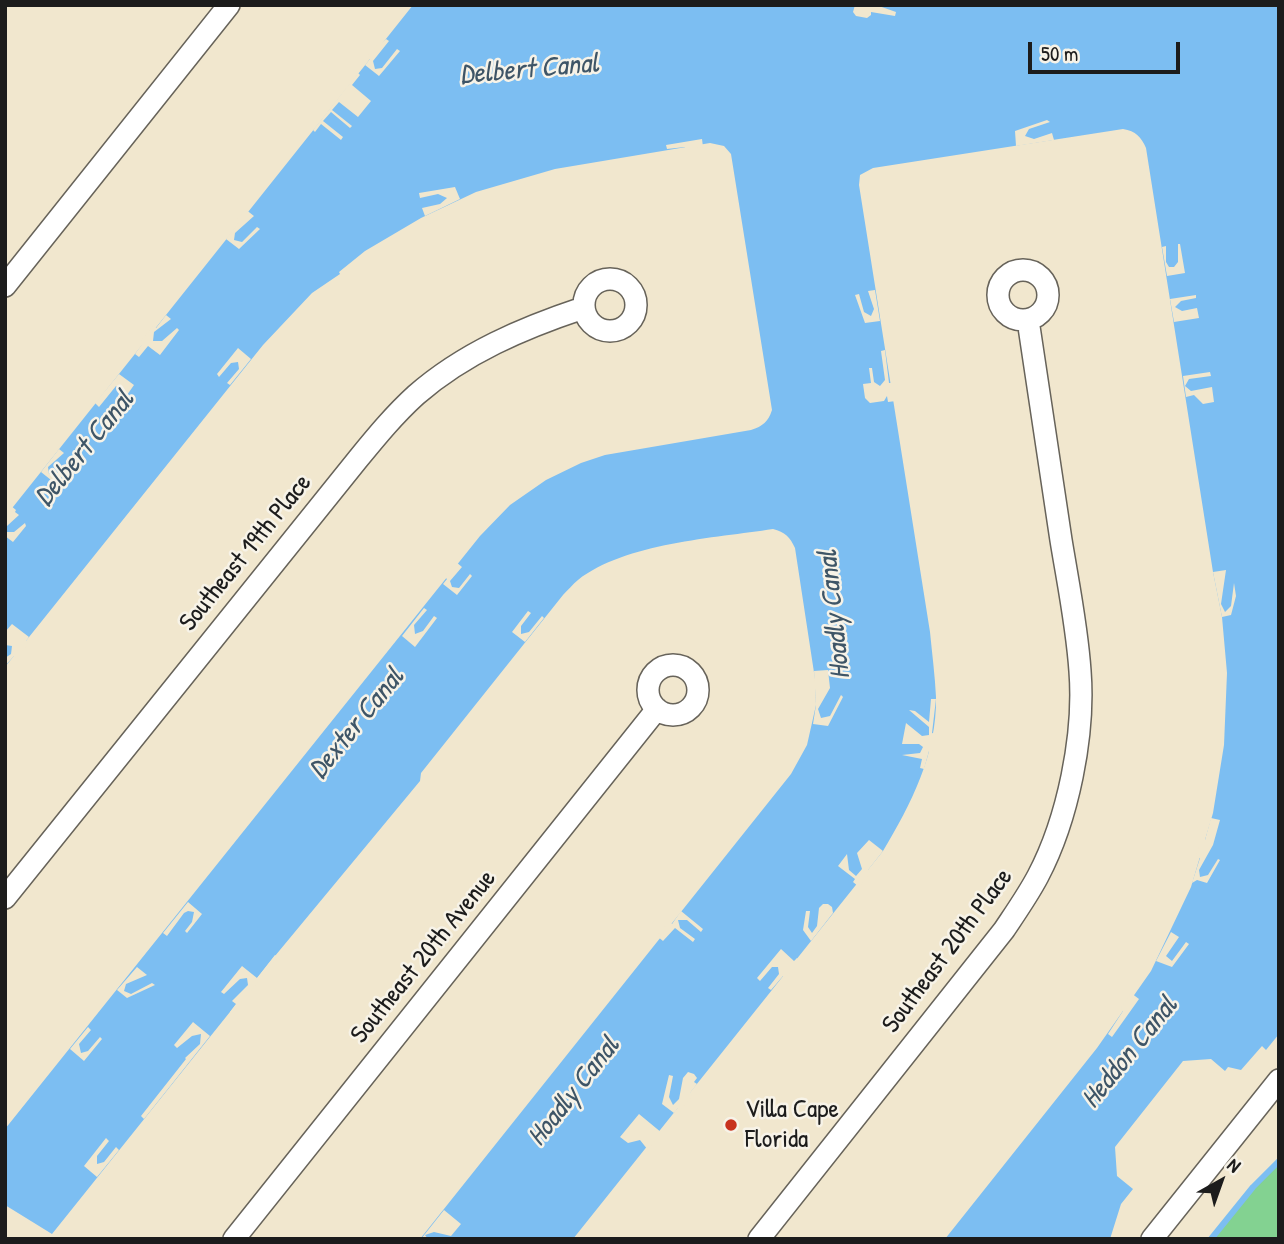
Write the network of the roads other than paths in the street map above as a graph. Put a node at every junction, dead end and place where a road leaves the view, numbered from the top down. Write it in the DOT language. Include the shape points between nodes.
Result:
graph roads {
  1 [pos="229,5"];
  2 [pos="5,286"];
  3 [pos="583,308"];
  4 [pos="1028,320"];
  5 [pos="657,709"];
  6 [pos="5,898"];
  7 [pos="1279,1080"];
  8 [pos="234,1239"];
  9 [pos="759,1239"];
  10 [pos="1153,1239"];
  1 -- 2 [label="street"];
  3 -- 6 [label="street, Southeast 19th Place" via="477,352 402,409"];
  4 -- 9 [label="street, Southeast 20th Place" via="1080,673 1075,756 1060,823 1037,878 1004,930"];
  5 -- 8 [label="street, Southeast 20th Avenue"];
  7 -- 10 [label="street"];
}
